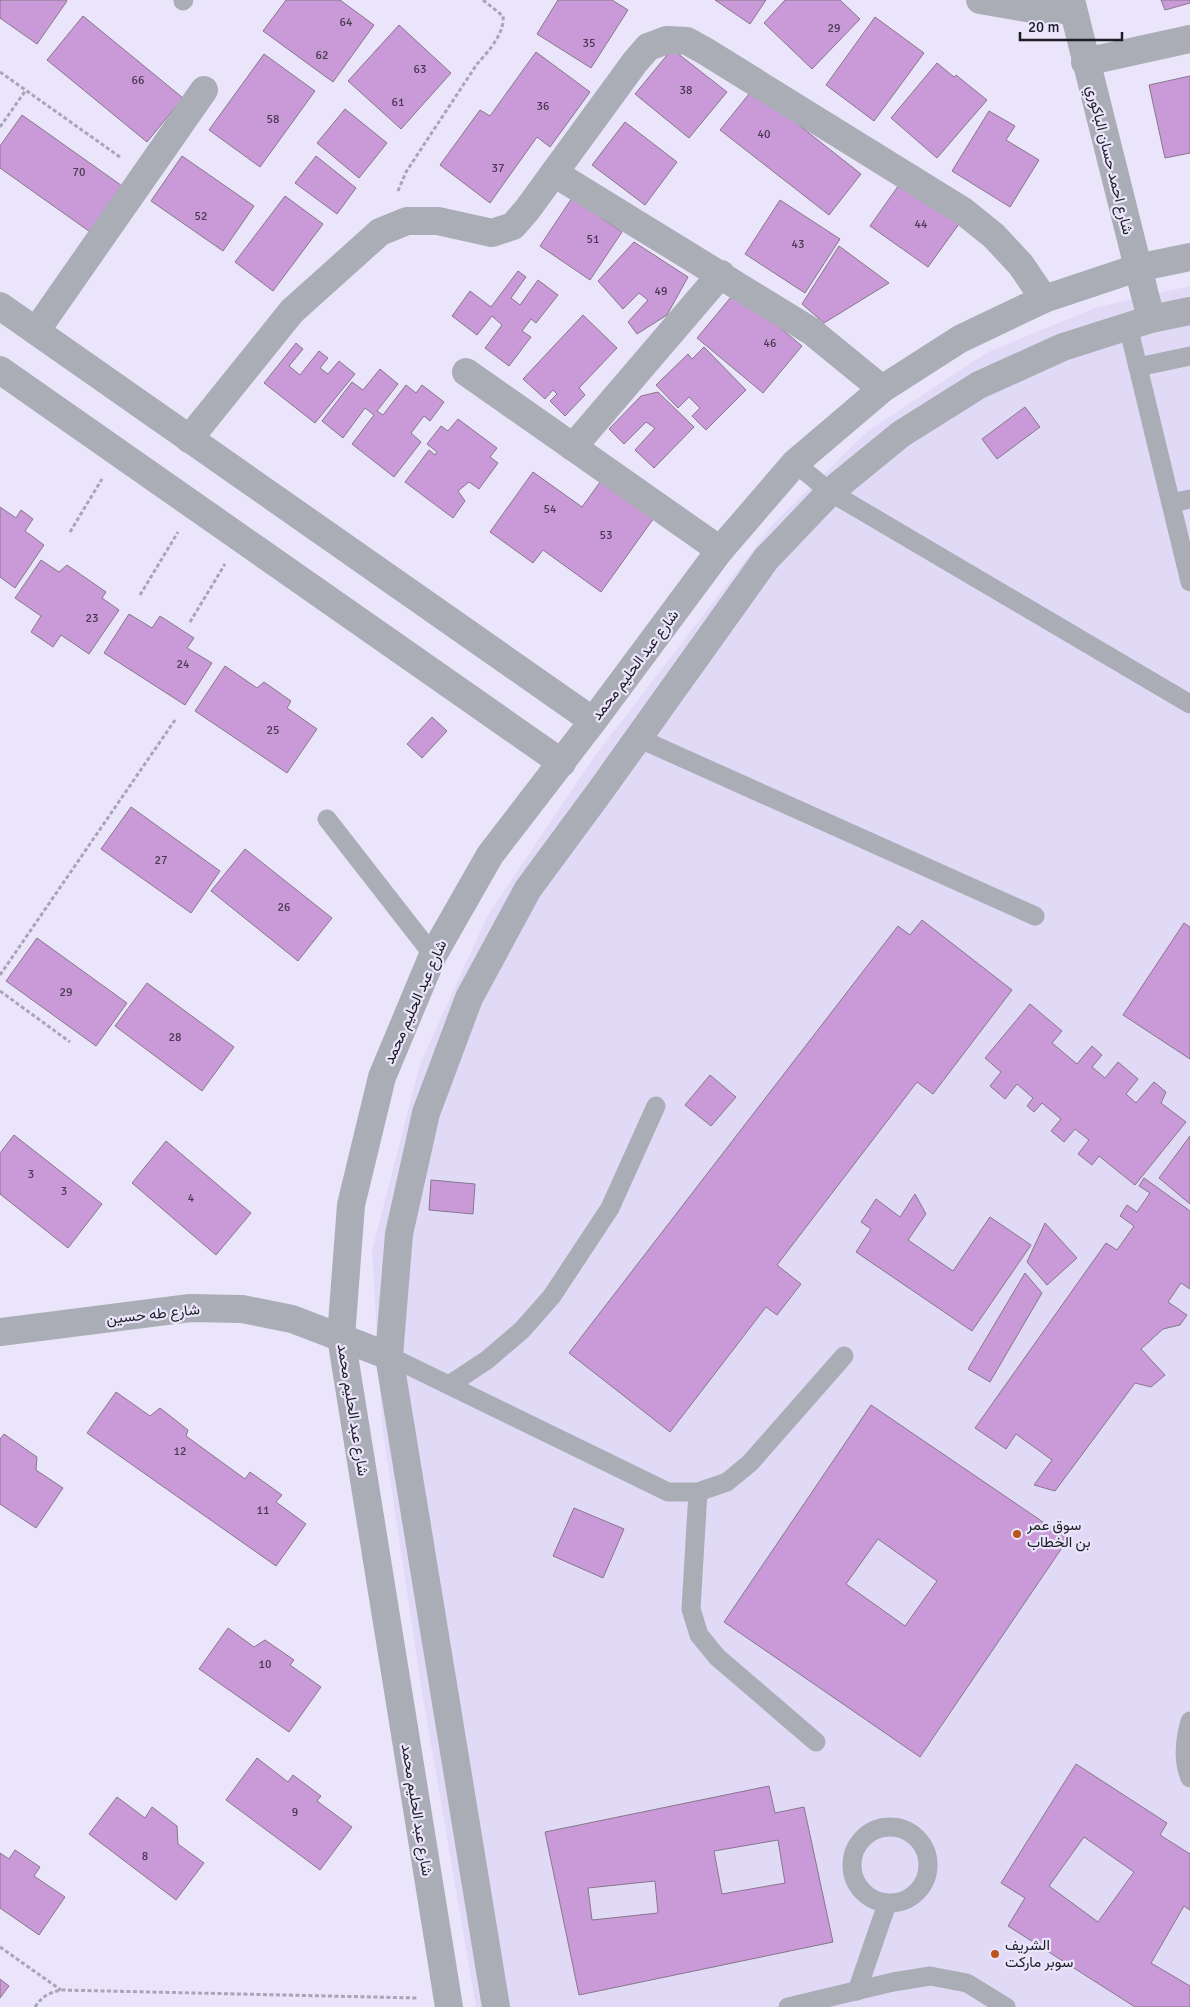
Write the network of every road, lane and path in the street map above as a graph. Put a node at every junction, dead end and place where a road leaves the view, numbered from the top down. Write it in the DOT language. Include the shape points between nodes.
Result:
graph roads {
  1 [pos="483,0"];
  2 [pos="980,0"];
  3 [pos="1072,5"];
  4 [pos="1190,39"];
  5 [pos="1085,62"];
  6 [pos="0,72"];
  7 [pos="26,90"];
  8 [pos="204,90"];
  9 [pos="0,127"];
  10 [pos="554,173"];
  11 [pos="145,175"];
  12 [pos="380,232"];
  13 [pos="1190,257"];
  14 [pos="1137,268"];
  15 [pos="721,274"];
  16 [pos="1044,299"];
  17 [pos="0,306"];
  18 [pos="1190,310"];
  19 [pos="1139,322"];
  20 [pos="36,332"];
  21 [pos="1190,356"];
  22 [pos="1138,367"];
  23 [pos="0,370"];
  24 [pos="466,372"];
  25 [pos="882,389"];
  26 [pos="189,438"];
  27 [pos="573,447"];
  28 [pos="118,452"];
  29 [pos="795,464"];
  30 [pos="830,492"];
  31 [pos="1190,499"];
  32 [pos="1171,502"];
  33 [pos="194,505"];
  34 [pos="70,532"];
  35 [pos="241,538"];
  36 [pos="720,550"];
  37 [pos="1190,582"];
  38 [pos="140,595"];
  39 [pos="190,622"];
  40 [pos="1190,704"];
  41 [pos="176,720"];
  42 [pos="593,721"];
  43 [pos="638,738"];
  44 [pos="562,763"];
  45 [pos="327,819"];
  46 [pos="1035,916"];
  47 [pos="433,955"];
  48 [pos="0,975"];
  49 [pos="0,991"];
  50 [pos="70,1042"];
  51 [pos="656,1106"];
  52 [pos="0,1332"];
  53 [pos="341,1337"];
  54 [pos="389,1356"];
  55 [pos="844,1356"];
  56 [pos="449,1385"];
  57 [pos="698,1492"];
  58 [pos="1190,1721"];
  59 [pos="816,1742"];
  60 [pos="1190,1778"];
  61 [pos="887,1904"];
  62 [pos="0,1948"];
  63 [pos="61,1990"];
  64 [pos="857,1991"];
  65 [pos="448,2003"];
  66 [pos="34,2007"];
  67 [pos="496,2007"];
  68 [pos="788,2007"];
  69 [pos="1006,2007"];
  1 -- 12 [label="path" via="503,16 504,24 490,50 477,64 406,172"];
  2 -- 3 [label="street" via="1032,9"];
  3 -- 5 [label="street, شارع احمد حسان الباكوري"];
  4 -- 5 [label="street"];
  5 -- 14 [label="street, شارع احمد حسان الباكوري"];
  6 -- 7 [label="path"];
  7 -- 9 [label="path"];
  7 -- 11 [label="path"];
  8 -- 11 [label="street"];
  10 -- 12 [label="street" via="513,226 492,233 438,222 407,221"];
  10 -- 15 [label="street"];
  10 -- 16 [label="street" via="648,47 667,40 687,41 963,211 994,236 1021,265"];
  11 -- 20 [label="street"];
  12 -- 26 [label="street" via="292,311"];
  13 -- 14 [label="street, شارع عبد الحليم محمد"];
  14 -- 16 [label="street, شارع عبد الحليم محمد"];
  14 -- 19 [label="street, شارع احمد حسان الباكوري"];
  15 -- 25 [label="street" via="812,331"];
  15 -- 27 [label="street"];
  16 -- 25 [label="street, شارع عبد الحليم محمد" via="960,339"];
  17 -- 20 [label="street"];
  18 -- 19 [label="street"];
  19 -- 22 [label="lane"];
  19 -- 30 [label="street" via="1063,347 979,385 901,434"];
  20 -- 26 [label="street"];
  21 -- 22 [label="lane"];
  22 -- 32 [label="lane"];
  23 -- 28 [label="street"];
  24 -- 27 [label="street"];
  25 -- 29 [label="street, شارع عبد الحليم محمد"];
  26 -- 42 [label="street"];
  27 -- 36 [label="street"];
  28 -- 33 [label="street"];
  28 -- 34 [label="path"];
  29 -- 30 [label="lane"];
  29 -- 36 [label="street, شارع عبد الحليم محمد"];
  30 -- 40 [label="lane"];
  30 -- 43 [label="street" via="766,559"];
  31 -- 32 [label="lane"];
  32 -- 37 [label="lane"];
  33 -- 35 [label="street"];
  33 -- 38 [label="path"];
  35 -- 39 [label="path"];
  35 -- 44 [label="street"];
  36 -- 42 [label="street, شارع عبد الحليم محمد"];
  41 -- 48 [label="path"];
  42 -- 44 [label="street, شارع عبد الحليم محمد"];
  43 -- 46 [label="lane"];
  43 -- 54 [label="street" via="528,889 469,998 426,1113 405,1206 399,1234"];
  44 -- 47 [label="street, شارع عبد الحليم محمد" via="490,854"];
  45 -- 47 [label="lane"];
  47 -- 53 [label="street, شارع عبد الحليم محمد" via="382,1077 351,1205"];
  49 -- 50 [label="path"];
  51 -- 56 [label="lane" via="610,1208 552,1296 522,1330 487,1360"];
  52 -- 53 [label="street, شارع طه حسين" via="190,1308 242,1309 292,1319"];
  53 -- 54 [label="street, شارع طه حسين"];
  53 -- 65 [label="street, شارع عبد الحليم محمد"];
  54 -- 56 [label="lane"];
  54 -- 67 [label="street"];
  55 -- 57 [label="lane" via="750,1463 727,1482"];
  56 -- 57 [label="lane" via="668,1492"];
  57 -- 59 [label="lane" via="691,1609 699,1635 717,1657"];
  58 -- 60 [label="lane" via="1185,1741"];
  61 -- 61 [label="lane" via="900,1902 921,1887 927,1875 928,1861 916,1838 905,1830 892,1827 879,1828 867,1834 852,1856 851,1869 863,1893"];
  61 -- 64 [label="lane"];
  62 -- 63 [label="path"];
  63 -- 65 [label="path"];
  63 -- 66 [label="path" via="49,1993"];
  64 -- 68 [label="lane"];
  64 -- 69 [label="lane" via="930,1976 967,1984"];
}
